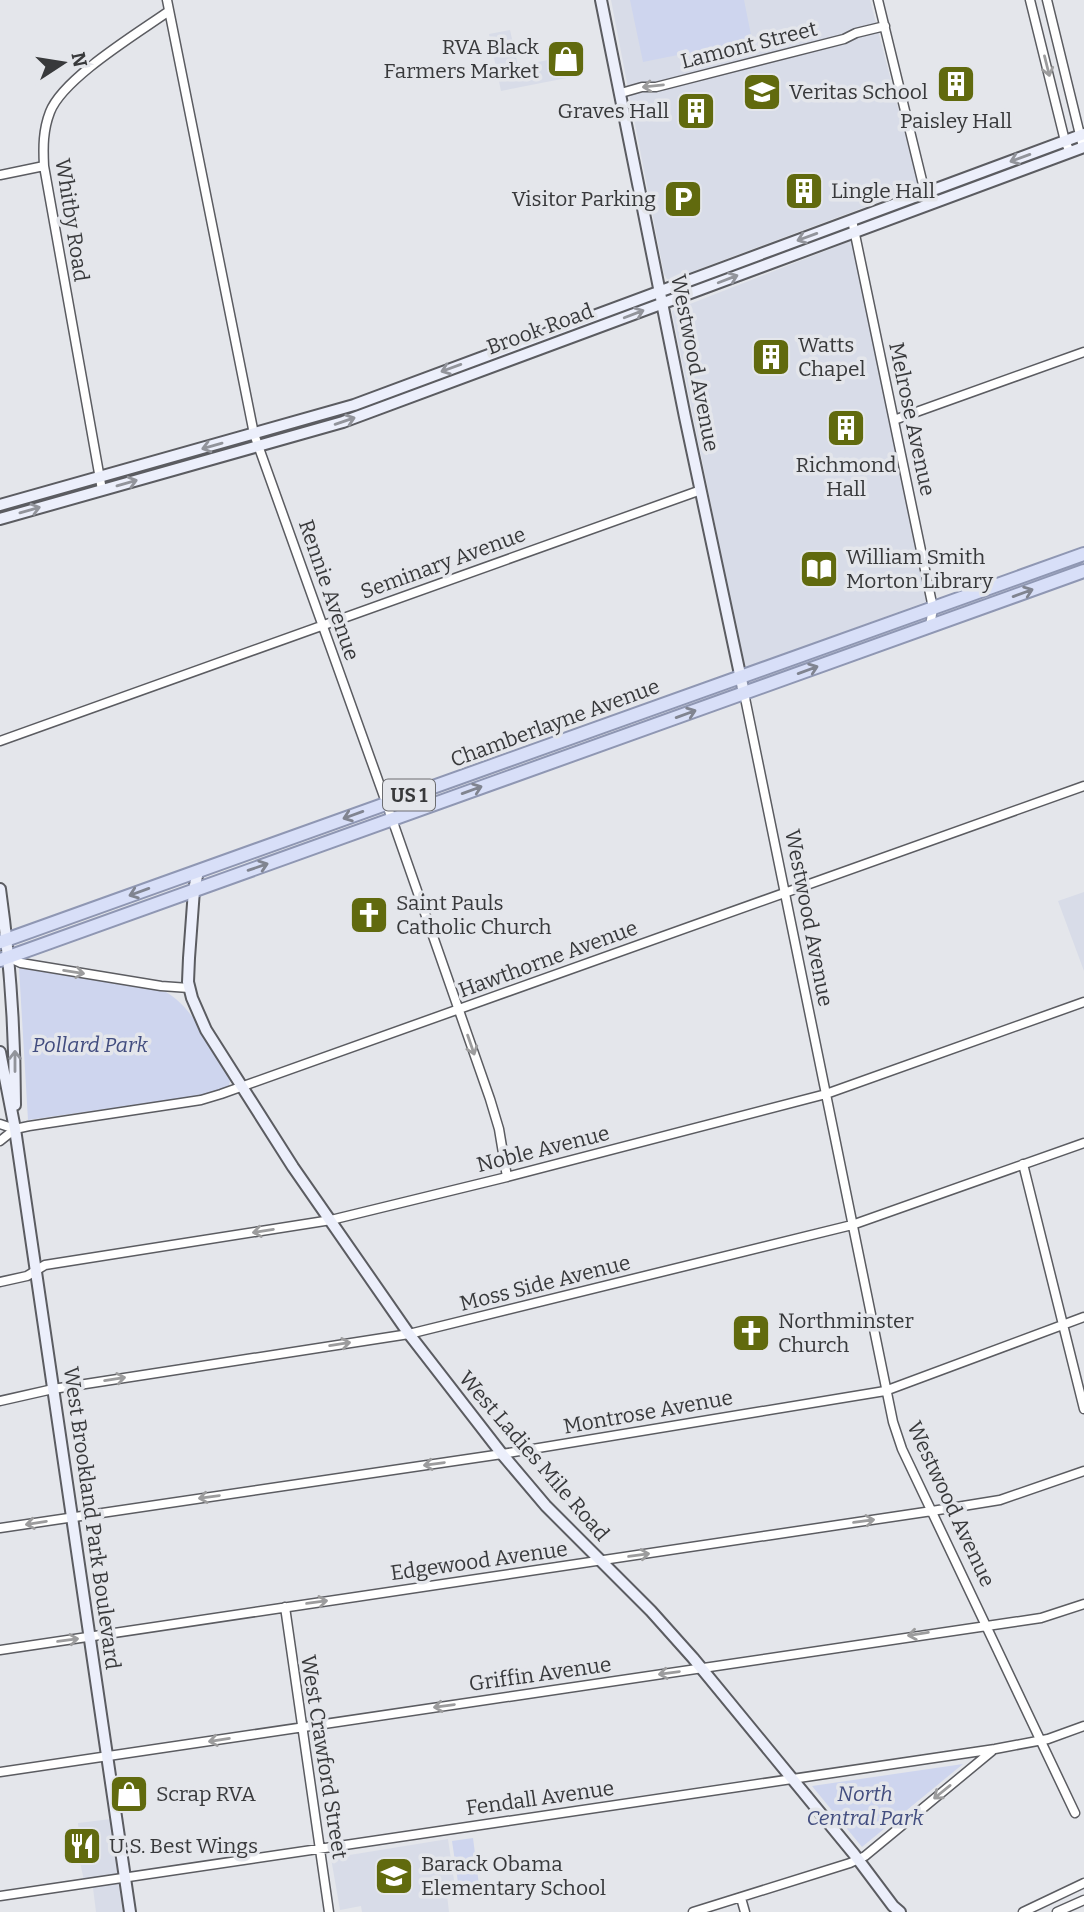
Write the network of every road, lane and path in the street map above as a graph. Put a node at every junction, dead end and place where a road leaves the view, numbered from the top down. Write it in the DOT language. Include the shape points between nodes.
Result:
graph roads {
  1 [pos="167,0"];
  2 [pos="601,0"];
  3 [pos="878,0"];
  4 [pos="1030,0"];
  5 [pos="1046,0"];
  6 [pos="169,10"];
  7 [pos="885,26"];
  8 [pos="621,93"];
  9 [pos="1082,134"];
  10 [pos="1065,141"];
  11 [pos="1084,147"];
  12 [pos="1070,152"];
  13 [pos="44,166"];
  14 [pos="0,175"];
  15 [pos="925,193"];
  16 [pos="928,205"];
  17 [pos="852,220"];
  18 [pos="855,232"];
  19 [pos="662,291"];
  20 [pos="664,303"];
  21 [pos="1084,352"];
  22 [pos="894,420"];
  23 [pos="254,434"];
  24 [pos="260,446"];
  25 [pos="100,477"];
  26 [pos="102,490"];
  27 [pos="701,490"];
  28 [pos="0,505"];
  29 [pos="0,519"];
  30 [pos="1084,554"];
  31 [pos="1084,571"];
  32 [pos="933,608"];
  33 [pos="322,625"];
  34 [pos="930,626"];
  35 [pos="741,677"];
  36 [pos="744,693"];
  37 [pos="0,741"];
  38 [pos="1084,786"];
  39 [pos="386,804"];
  40 [pos="392,819"];
  41 [pos="198,871"];
  42 [pos="0,889"];
  43 [pos="194,890"];
  44 [pos="784,893"];
  45 [pos="3,941"];
  46 [pos="4,958"];
  47 [pos="189,988"];
  48 [pos="1084,1002"];
  49 [pos="458,1010"];
  50 [pos="0,1052"];
  51 [pos="241,1087"];
  52 [pos="825,1094"];
  53 [pos="0,1124"];
  54 [pos="15,1129"];
  55 [pos="0,1141"];
  56 [pos="1084,1143"];
  57 [pos="1023,1164"];
  58 [pos="507,1177"];
  59 [pos="331,1220"];
  60 [pos="852,1225"];
  61 [pos="36,1271"];
  62 [pos="0,1283"];
  63 [pos="1084,1317"];
  64 [pos="1062,1325"];
  65 [pos="409,1334"];
  66 [pos="53,1389"];
  67 [pos="885,1391"];
  68 [pos="0,1401"];
  69 [pos="1084,1409"];
  70 [pos="502,1454"];
  71 [pos="1084,1471"];
  72 [pos="932,1511"];
  73 [pos="72,1517"];
  74 [pos="0,1528"];
  75 [pos="599,1561"];
  76 [pos="1084,1604"];
  77 [pos="285,1607"];
  78 [pos="986,1625"];
  79 [pos="90,1637"];
  80 [pos="0,1650"];
  81 [pos="702,1668"];
  82 [pos="1084,1726"];
  83 [pos="303,1727"];
  84 [pos="1041,1740"];
  85 [pos="995,1749"];
  86 [pos="108,1756"];
  87 [pos="0,1772"];
  88 [pos="792,1779"];
  89 [pos="1075,1813"];
  90 [pos="321,1848"];
  91 [pos="858,1859"];
  92 [pos="125,1877"];
  93 [pos="1084,1883"];
  94 [pos="0,1896"];
  95 [pos="741,1898"];
  96 [pos="1084,1900"];
  97 [pos="130,1912"];
  98 [pos="329,1912"];
  99 [pos="693,1912"];
  100 [pos="745,1912"];
  101 [pos="901,1912"];
  102 [pos="1023,1912"];
  103 [pos="1056,1912"];
  1 -- 6 [label="street, Rennie Avenue"];
  2 -- 8 [label="main road, Westwood Avenue"];
  3 -- 7 [label="street"];
  4 -- 10 [label="street, one-way"];
  5 -- 9 [label="street"];
  6 -- 13 [label="street, Whitby Road" via="75,79 51,109 43,134"];
  6 -- 23 [label="street, Rennie Avenue"];
  7 -- 8 [label="street, Lamont Street, one-way" via="703,76"];
  7 -- 15 [label="street"];
  8 -- 19 [label="main road, Westwood Avenue"];
  9 -- 10 [label="main road, Brook Road"];
  9 -- 11 [label="street"];
  10 -- 12 [label="street"];
  10 -- 15 [label="main road, Brook Road, one-way"];
  11 -- 12 [label="main road, Brook Road"];
  12 -- 16 [label="main road, Brook Road"];
  13 -- 14 [label="street"];
  13 -- 25 [label="street, Whitby Road"];
  15 -- 16 [label="street"];
  15 -- 17 [label="main road, Brook Road"];
  16 -- 18 [label="main road, Brook Road"];
  17 -- 18 [label="street, Melrose Avenue"];
  17 -- 19 [label="main road, Brook Road, one-way"];
  20 -- 18 [label="main road, Brook Road, one-way"];
  18 -- 22 [label="street, Melrose Avenue"];
  19 -- 20 [label="main road, Westwood Avenue"];
  19 -- 23 [label="main road, Brook Road, one-way" via="354,405"];
  24 -- 20 [label="main road, Brook Road, one-way" via="357,417"];
  20 -- 27 [label="main road, Westwood Avenue"];
  21 -- 22 [label="street"];
  22 -- 32 [label="street, Melrose Avenue"];
  23 -- 24 [label="street, Rennie Avenue"];
  23 -- 25 [label="main road, Brook Road, one-way"];
  26 -- 24 [label="main road, Brook Road, one-way"];
  24 -- 33 [label="street, Rennie Avenue"];
  25 -- 26 [label="street, Whitby Road"];
  25 -- 28 [label="main road, Brook Road"];
  29 -- 26 [label="main road, Brook Road, one-way"];
  27 -- 33 [label="street, Seminary Avenue"];
  27 -- 35 [label="main road, Westwood Avenue"];
  30 -- 32 [label="main road, Chamberlayne Avenue / US 1"];
  34 -- 31 [label="main road, Chamberlayne Avenue / US 1, one-way"];
  32 -- 34 [label="street, Melrose Avenue"];
  32 -- 35 [label="main road, Chamberlayne Avenue / US 1"];
  33 -- 37 [label="street, Seminary Avenue"];
  33 -- 39 [label="street, Rennie Avenue"];
  36 -- 34 [label="main road, Chamberlayne Avenue / US 1, one-way"];
  35 -- 36 [label="main road, Westwood Avenue"];
  35 -- 39 [label="main road, Chamberlayne Avenue / US 1"];
  40 -- 36 [label="main road, Chamberlayne Avenue / US 1, one-way"];
  36 -- 44 [label="street, Westwood Avenue"];
  38 -- 44 [label="street, Hawthorne Avenue"];
  39 -- 40 [label="street, Rennie Avenue"];
  39 -- 41 [label="main road, Chamberlayne Avenue / US 1, one-way"];
  43 -- 40 [label="main road, Chamberlayne Avenue / US 1, one-way"];
  40 -- 49 [label="street, Rennie Avenue"];
  41 -- 43 [label="main road, West Ladies Mile Road"];
  41 -- 45 [label="main road, Chamberlayne Avenue / US 1, one-way"];
  42 -- 45 [label="main road, West Brookland Park Boulevard"];
  43 -- 46 [label="main road, Chamberlayne Avenue / US 1"];
  43 -- 47 [label="main road, West Ladies Mile Road"];
  44 -- 49 [label="street, Hawthorne Avenue"];
  44 -- 52 [label="street, Westwood Avenue"];
  45 -- 46 [label="main road, West Brookland Park Boulevard"];
  46 -- 47 [label="street, one-way"];
  54 -- 46 [label="main road, West Brookland Park Boulevard, one-way" via="15,1052"];
  47 -- 51 [label="main road, West Ladies Mile Road" via="201,1020"];
  48 -- 52 [label="street, Noble Avenue"];
  49 -- 51 [label="street, Hawthorne Avenue"];
  49 -- 58 [label="street, Rennie Avenue, one-way" via="495,1114"];
  50 -- 54 [label="main road, West Brookland Park Boulevard"];
  51 -- 54 [label="street, Hawthorne Avenue" via="201,1100"];
  51 -- 59 [label="main road, West Ladies Mile Road"];
  52 -- 58 [label="street, Noble Avenue"];
  52 -- 60 [label="street, Westwood Avenue"];
  53 -- 54 [label="street, Hawthorne Avenue"];
  54 -- 55 [label="street, Hawthorne Avenue"];
  54 -- 61 [label="main road, West Brookland Park Boulevard"];
  56 -- 57 [label="street, Moss Side Avenue"];
  57 -- 60 [label="street, Moss Side Avenue"];
  57 -- 64 [label="street"];
  58 -- 59 [label="street, Noble Avenue"];
  59 -- 61 [label="street, Noble Avenue, one-way" via="45,1265"];
  59 -- 65 [label="main road, West Ladies Mile Road"];
  60 -- 65 [label="street, Moss Side Avenue"];
  60 -- 67 [label="street, Westwood Avenue"];
  61 -- 62 [label="street, Noble Avenue"];
  61 -- 66 [label="main road, West Brookland Park Boulevard"];
  63 -- 64 [label="street, Montrose Avenue"];
  64 -- 67 [label="street, Montrose Avenue"];
  64 -- 69 [label="street"];
  66 -- 65 [label="street, Moss Side Avenue, one-way"];
  65 -- 70 [label="main road, West Ladies Mile Road"];
  66 -- 68 [label="street, Moss Side Avenue"];
  66 -- 73 [label="main road, West Brookland Park Boulevard"];
  67 -- 70 [label="street, Montrose Avenue"];
  67 -- 72 [label="street, Westwood Avenue" via="902,1449"];
  70 -- 73 [label="street, Montrose Avenue, one-way"];
  70 -- 75 [label="main road, West Ladies Mile Road"];
  71 -- 72 [label="street, Edgewood Avenue" via="1000,1500"];
  75 -- 72 [label="street, Edgewood Avenue, one-way"];
  72 -- 78 [label="street, Westwood Avenue"];
  73 -- 74 [label="street, Montrose Avenue, one-way"];
  73 -- 79 [label="main road, West Brookland Park Boulevard"];
  77 -- 75 [label="street, Edgewood Avenue, one-way"];
  75 -- 81 [label="main road, West Ladies Mile Road"];
  76 -- 78 [label="street, Griffin Avenue" via="1041,1618"];
  77 -- 79 [label="street, Edgewood Avenue"];
  77 -- 83 [label="street, West Crawford Street"];
  78 -- 81 [label="street, Griffin Avenue, one-way"];
  78 -- 84 [label="street, Westwood Avenue"];
  80 -- 79 [label="street, Edgewood Avenue, one-way"];
  79 -- 86 [label="main road, West Brookland Park Boulevard"];
  81 -- 83 [label="street, Griffin Avenue, one-way"];
  81 -- 88 [label="main road, West Ladies Mile Road"];
  82 -- 84 [label="street, Fendall Avenue"];
  83 -- 86 [label="street, Griffin Avenue, one-way"];
  83 -- 90 [label="street, West Crawford Street"];
  84 -- 85 [label="street, Fendall Avenue"];
  84 -- 89 [label="street, Westwood Avenue"];
  85 -- 88 [label="street, Fendall Avenue"];
  85 -- 91 [label="street, one-way"];
  86 -- 87 [label="street, Griffin Avenue"];
  86 -- 92 [label="main road, West Brookland Park Boulevard"];
  88 -- 90 [label="street, Fendall Avenue"];
  88 -- 91 [label="main road, West Ladies Mile Road"];
  90 -- 92 [label="street, Fendall Avenue"];
  90 -- 98 [label="street, West Crawford Street"];
  91 -- 95 [label="street"];
  91 -- 101 [label="main road, West Ladies Mile Road"];
  92 -- 94 [label="street, Fendall Avenue"];
  92 -- 97 [label="main road, West Brookland Park Boulevard"];
  93 -- 102 [label="street"];
  95 -- 99 [label="street"];
  95 -- 100 [label="street"];
  96 -- 103 [label="street"];
}
